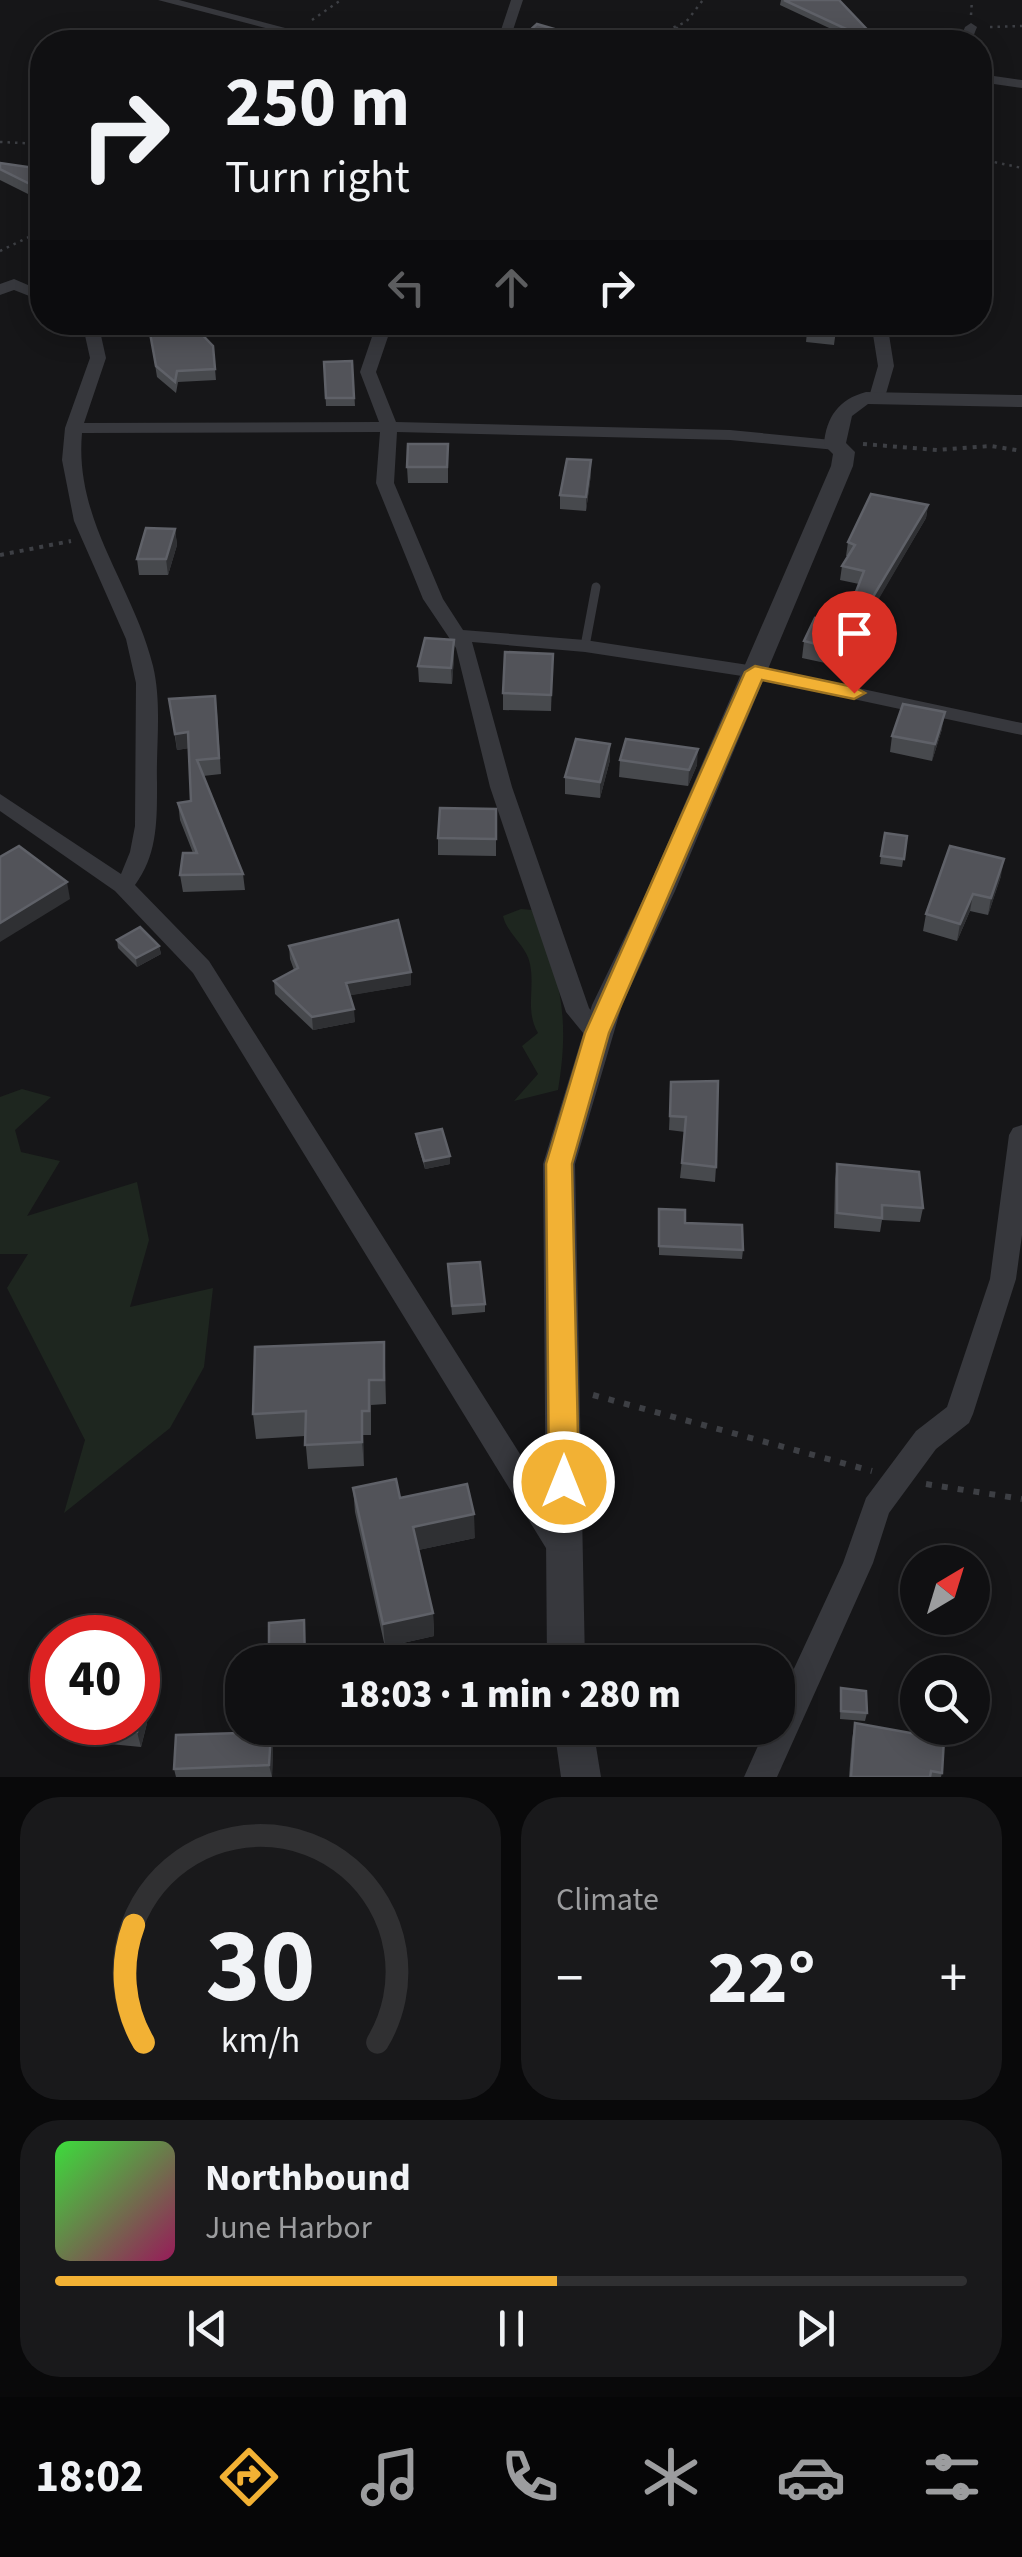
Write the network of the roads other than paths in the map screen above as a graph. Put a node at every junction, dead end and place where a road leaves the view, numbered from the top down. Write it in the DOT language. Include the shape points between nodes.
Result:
graph roads {
  1 [pos="164,0"];
  2 [pos="517,0"];
  3 [pos="971,27"];
  4 [pos="284,30"];
  5 [pos="508,30"];
  6 [pos="970,30"];
  7 [pos="992,80"];
  8 [pos="1022,84"];
  9 [pos="5,283"];
  10 [pos="30,292"];
  11 [pos="93,335"];
  12 [pos="381,335"];
  13 [pos="882,335"];
  14 [pos="877,397"];
  15 [pos="1022,401"];
  16 [pos="389,426"];
  17 [pos="74,428"];
  18 [pos="836,445"];
  19 [pos="596,588"];
  20 [pos="458,635"];
  21 [pos="585,646"];
  22 [pos="755,672"];
  23 [pos="1022,729"];
  24 [pos="0,801"];
  25 [pos="122,886"];
  26 [pos="597,1033"];
  27 [pos="1022,1135"];
  28 [pos="564,1556"];
  29 [pos="566,1645"];
  30 [pos="576,1745"];
  31 [pos="581,1777"];
  32 [pos="760,1777"];
  1 -- 4 [label="street"];
  2 -- 5 [label="street"];
  3 -- 6 [label="street"];
  7 -- 8 [label="street"];
  9 -- 10 [label="street"];
  11 -- 17 [label="street" via="98,358"];
  12 -- 16 [label="street" via="368,372"];
  13 -- 14 [label="street" via="886,366"];
  14 -- 15 [label="street"];
  14 -- 18 [label="street" via="850,404 838,420"];
  16 -- 17 [label="street"];
  16 -- 18 [label="street"];
  16 -- 20 [label="street" via="386,483 433,599"];
  17 -- 25 [label="street" via="69,451 88,538 144,670 141,865"];
  18 -- 22 [label="street" via="846,457"];
  19 -- 21 [label="lane"];
  20 -- 21 [label="street"];
  20 -- 26 [label="street" via="501,787 578,1012"];
  21 -- 22 [label="street"];
  22 -- 23 [label="street"];
  22 -- 26 [label="street"];
  24 -- 25 [label="street"];
  25 -- 28 [label="street" via="202,967"];
  26 -- 28 [label="street" via="559,1164"];
  27 -- 32 [label="street" via="1003,1279 959,1414 926,1440 876,1508"];
  28 -- 29 [label="street"];
  30 -- 31 [label="street"];
}
